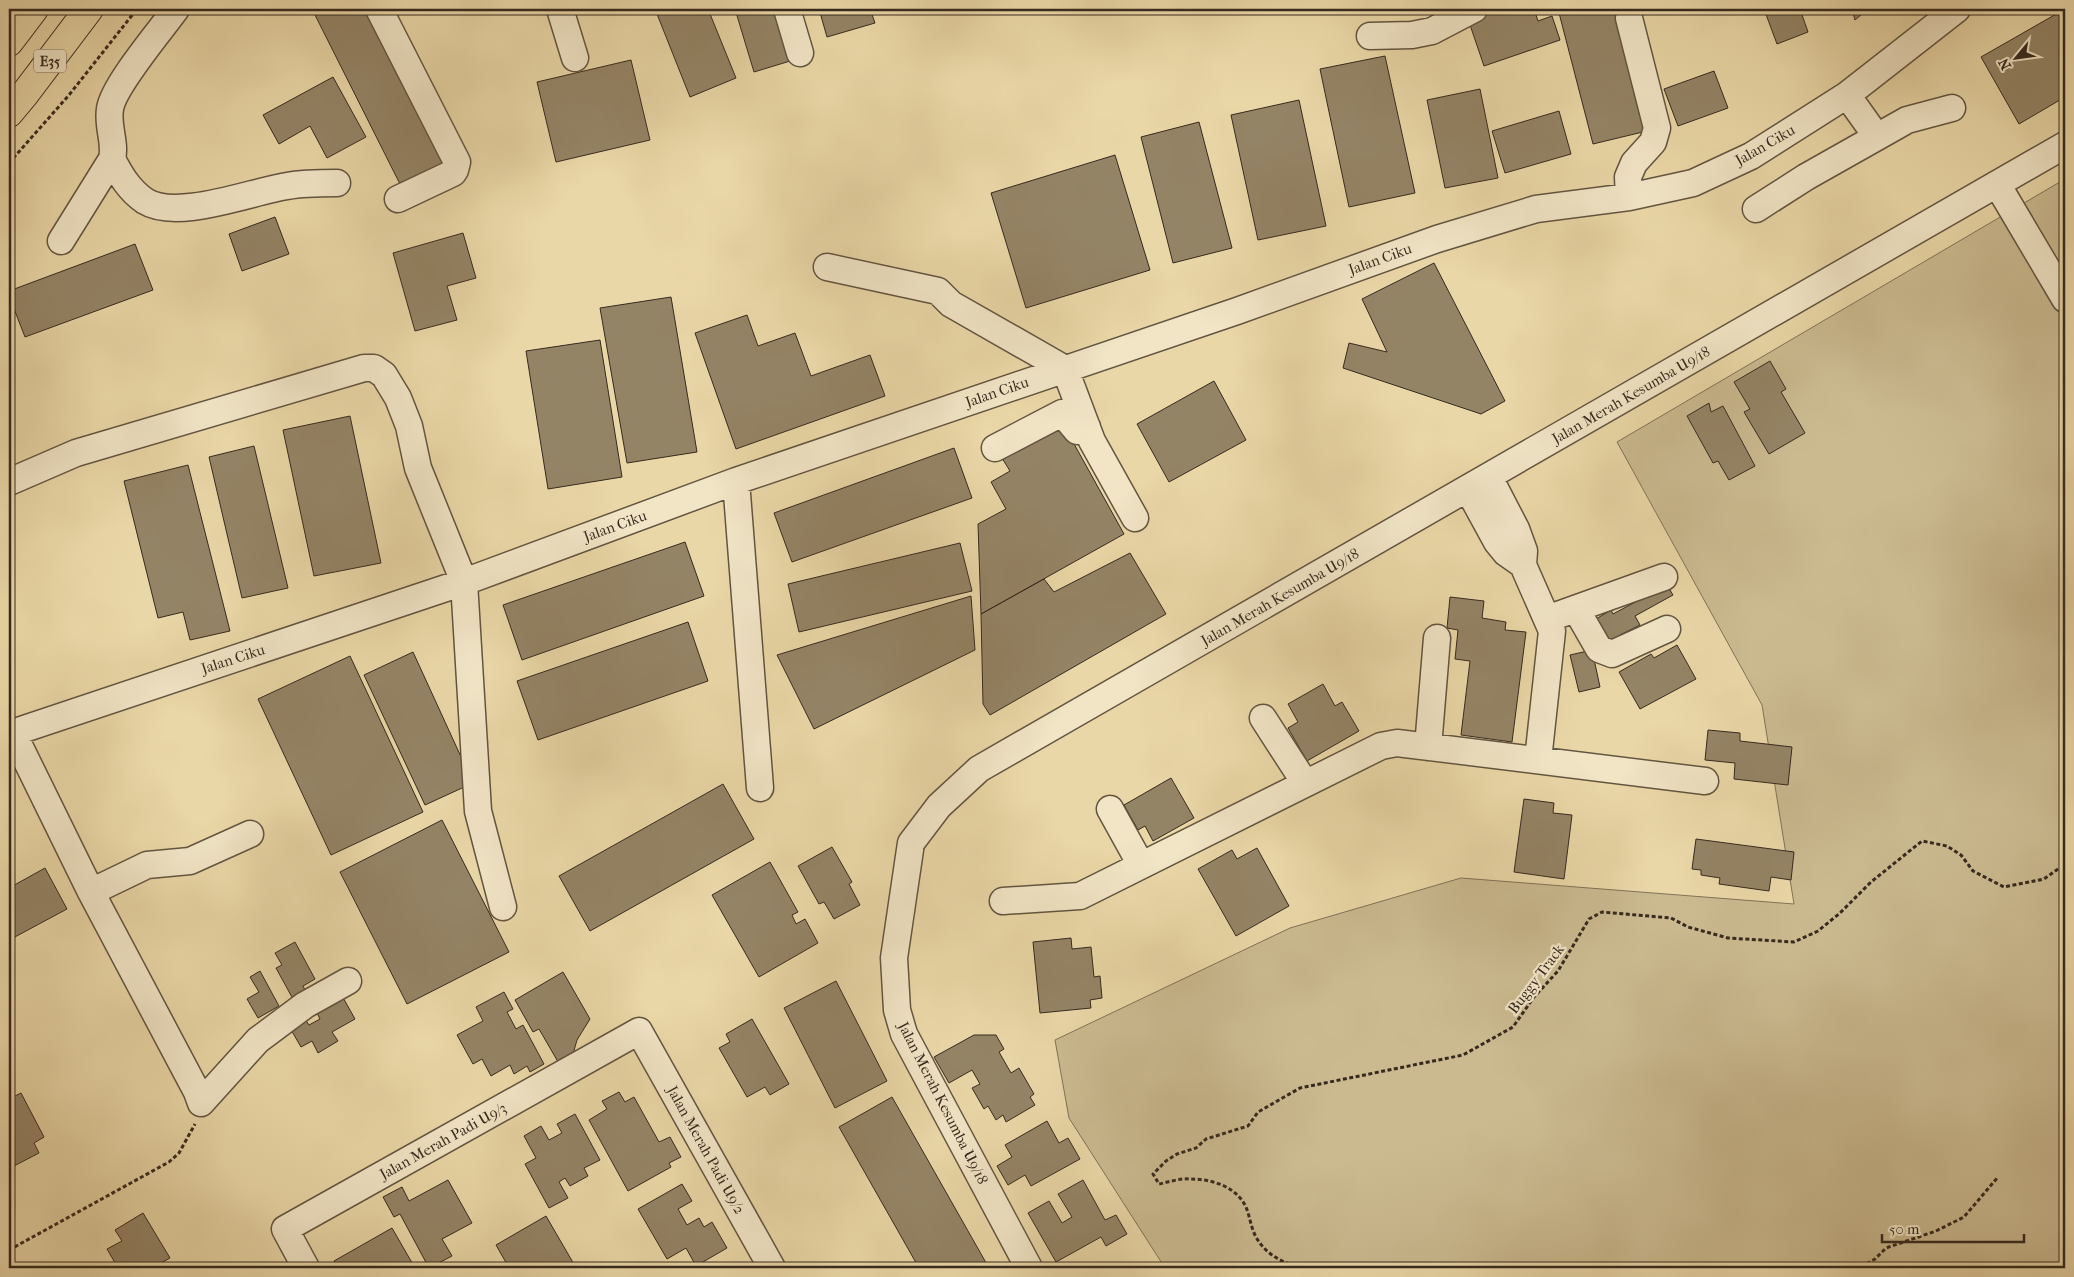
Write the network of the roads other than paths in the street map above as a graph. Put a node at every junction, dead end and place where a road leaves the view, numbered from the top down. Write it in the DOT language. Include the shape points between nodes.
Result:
graph roads {
  1 [pos="34,9"];
  2 [pos="89,9"];
  3 [pos="176,9"];
  4 [pos="379,9"];
  5 [pos="560,9"];
  6 [pos="787,9"];
  7 [pos="1474,9"];
  8 [pos="1957,9"];
  9 [pos="1629,18"];
  10 [pos="1370,36"];
  11 [pos="9,42"];
  12 [pos="800,53"];
  13 [pos="575,58"];
  14 [pos="1847,95"];
  15 [pos="1952,108"];
  16 [pos="9,113"];
  17 [pos="1877,137"];
  18 [pos="2065,145"];
  19 [pos="112,159"];
  20 [pos="337,183"];
  21 [pos="1997,184"];
  22 [pos="1629,197"];
  23 [pos="398,199"];
  24 [pos="1756,209"];
  25 [pos="61,241"];
  26 [pos="827,267"];
  27 [pos="2065,299"];
  28 [pos="1065,369"];
  29 [pos="1087,427"];
  30 [pos="995,448"];
  31 [pos="736,481"];
  32 [pos="9,482"];
  33 [pos="1478,483"];
  34 [pos="1135,518"];
  35 [pos="1664,577"];
  36 [pos="464,582"];
  37 [pos="1576,609"];
  38 [pos="1547,619"];
  39 [pos="1667,629"];
  40 [pos="1437,638"];
  41 [pos="1263,718"];
  42 [pos="11,733"];
  43 [pos="1428,747"];
  44 [pos="1538,760"];
  45 [pos="1705,781"];
  46 [pos="1305,783"];
  47 [pos="760,788"];
  48 [pos="1110,810"];
  49 [pos="250,834"];
  50 [pos="1141,865"];
  51 [pos="91,892"];
  52 [pos="1003,901"];
  53 [pos="503,907"];
  54 [pos="348,981"];
  55 [pos="639,1031"];
  56 [pos="306,1268"];
  57 [pos="772,1268"];
  58 [pos="1029,1268"];
  1 -- 11 [label="highway"];
  2 -- 16 [label="highway, E35"];
  3 -- 19 [label="street" via="118,88 110,108"];
  4 -- 23 [label="street" via="457,162 453,173"];
  5 -- 13 [label="street"];
  6 -- 12 [label="street"];
  7 -- 10 [label="street" via="1432,32"];
  8 -- 14 [label="street, Jalan Ciku"];
  9 -- 22 [label="street" via="1657,128 1653,142 1634,163 1628,177"];
  14 -- 17 [label="street"];
  14 -- 22 [label="street, Jalan Ciku" via="1751,156 1693,183"];
  15 -- 17 [label="street" via="1907,120"];
  17 -- 24 [label="street" via="1806,176"];
  18 -- 21 [label="street, Jalan Merah Kesumba U9/18"];
  19 -- 20 [label="street" via="129,188 146,201 180,209 287,186"];
  19 -- 25 [label="street"];
  21 -- 27 [label="street"];
  21 -- 33 [label="street, Jalan Merah Kesumba U9/18"];
  22 -- 28 [label="street, Jalan Ciku" via="1536,209 1446,236"];
  26 -- 28 [label="street" via="938,291 951,304"];
  28 -- 29 [label="street"];
  28 -- 31 [label="street, Jalan Ciku"];
  29 -- 30 [label="street" via="1077,431 1062,413"];
  29 -- 34 [label="street"];
  31 -- 36 [label="street, Jalan Ciku"];
  31 -- 47 [label="street"];
  32 -- 36 [label="street" via="76,453 364,368 374,368 384,375 398,398 409,426 418,468"];
  33 -- 38 [label="street" via="1516,529 1524,551 1523,565"];
  33 -- 58 [label="street, Jalan Merah Kesumba U9/18" via="979,770 939,806 910,843 894,958 896,1010 904,1034"];
  35 -- 37 [label="street"];
  36 -- 42 [label="street, Jalan Ciku"];
  36 -- 53 [label="street" via="478,811"];
  37 -- 38 [label="street"];
  37 -- 39 [label="street" via="1599,649 1612,654"];
  38 -- 44 [label="street" via="1552,631"];
  40 -- 43 [label="street"];
  41 -- 46 [label="street"];
  42 -- 51 [label="street"];
  43 -- 44 [label="street"];
  43 -- 46 [label="street" via="1381,746"];
  44 -- 45 [label="street"];
  46 -- 50 [label="street"];
  48 -- 50 [label="street"];
  49 -- 51 [label="street" via="190,861 147,865"];
  50 -- 52 [label="street" via="1080,896"];
  51 -- 54 [label="street" via="201,1103 258,1040 305,1005"];
  55 -- 56 [label="street, Jalan Merah Padi U9/3" via="285,1230"];
  55 -- 57 [label="street, Jalan Merah Padi U9/2"];
}
